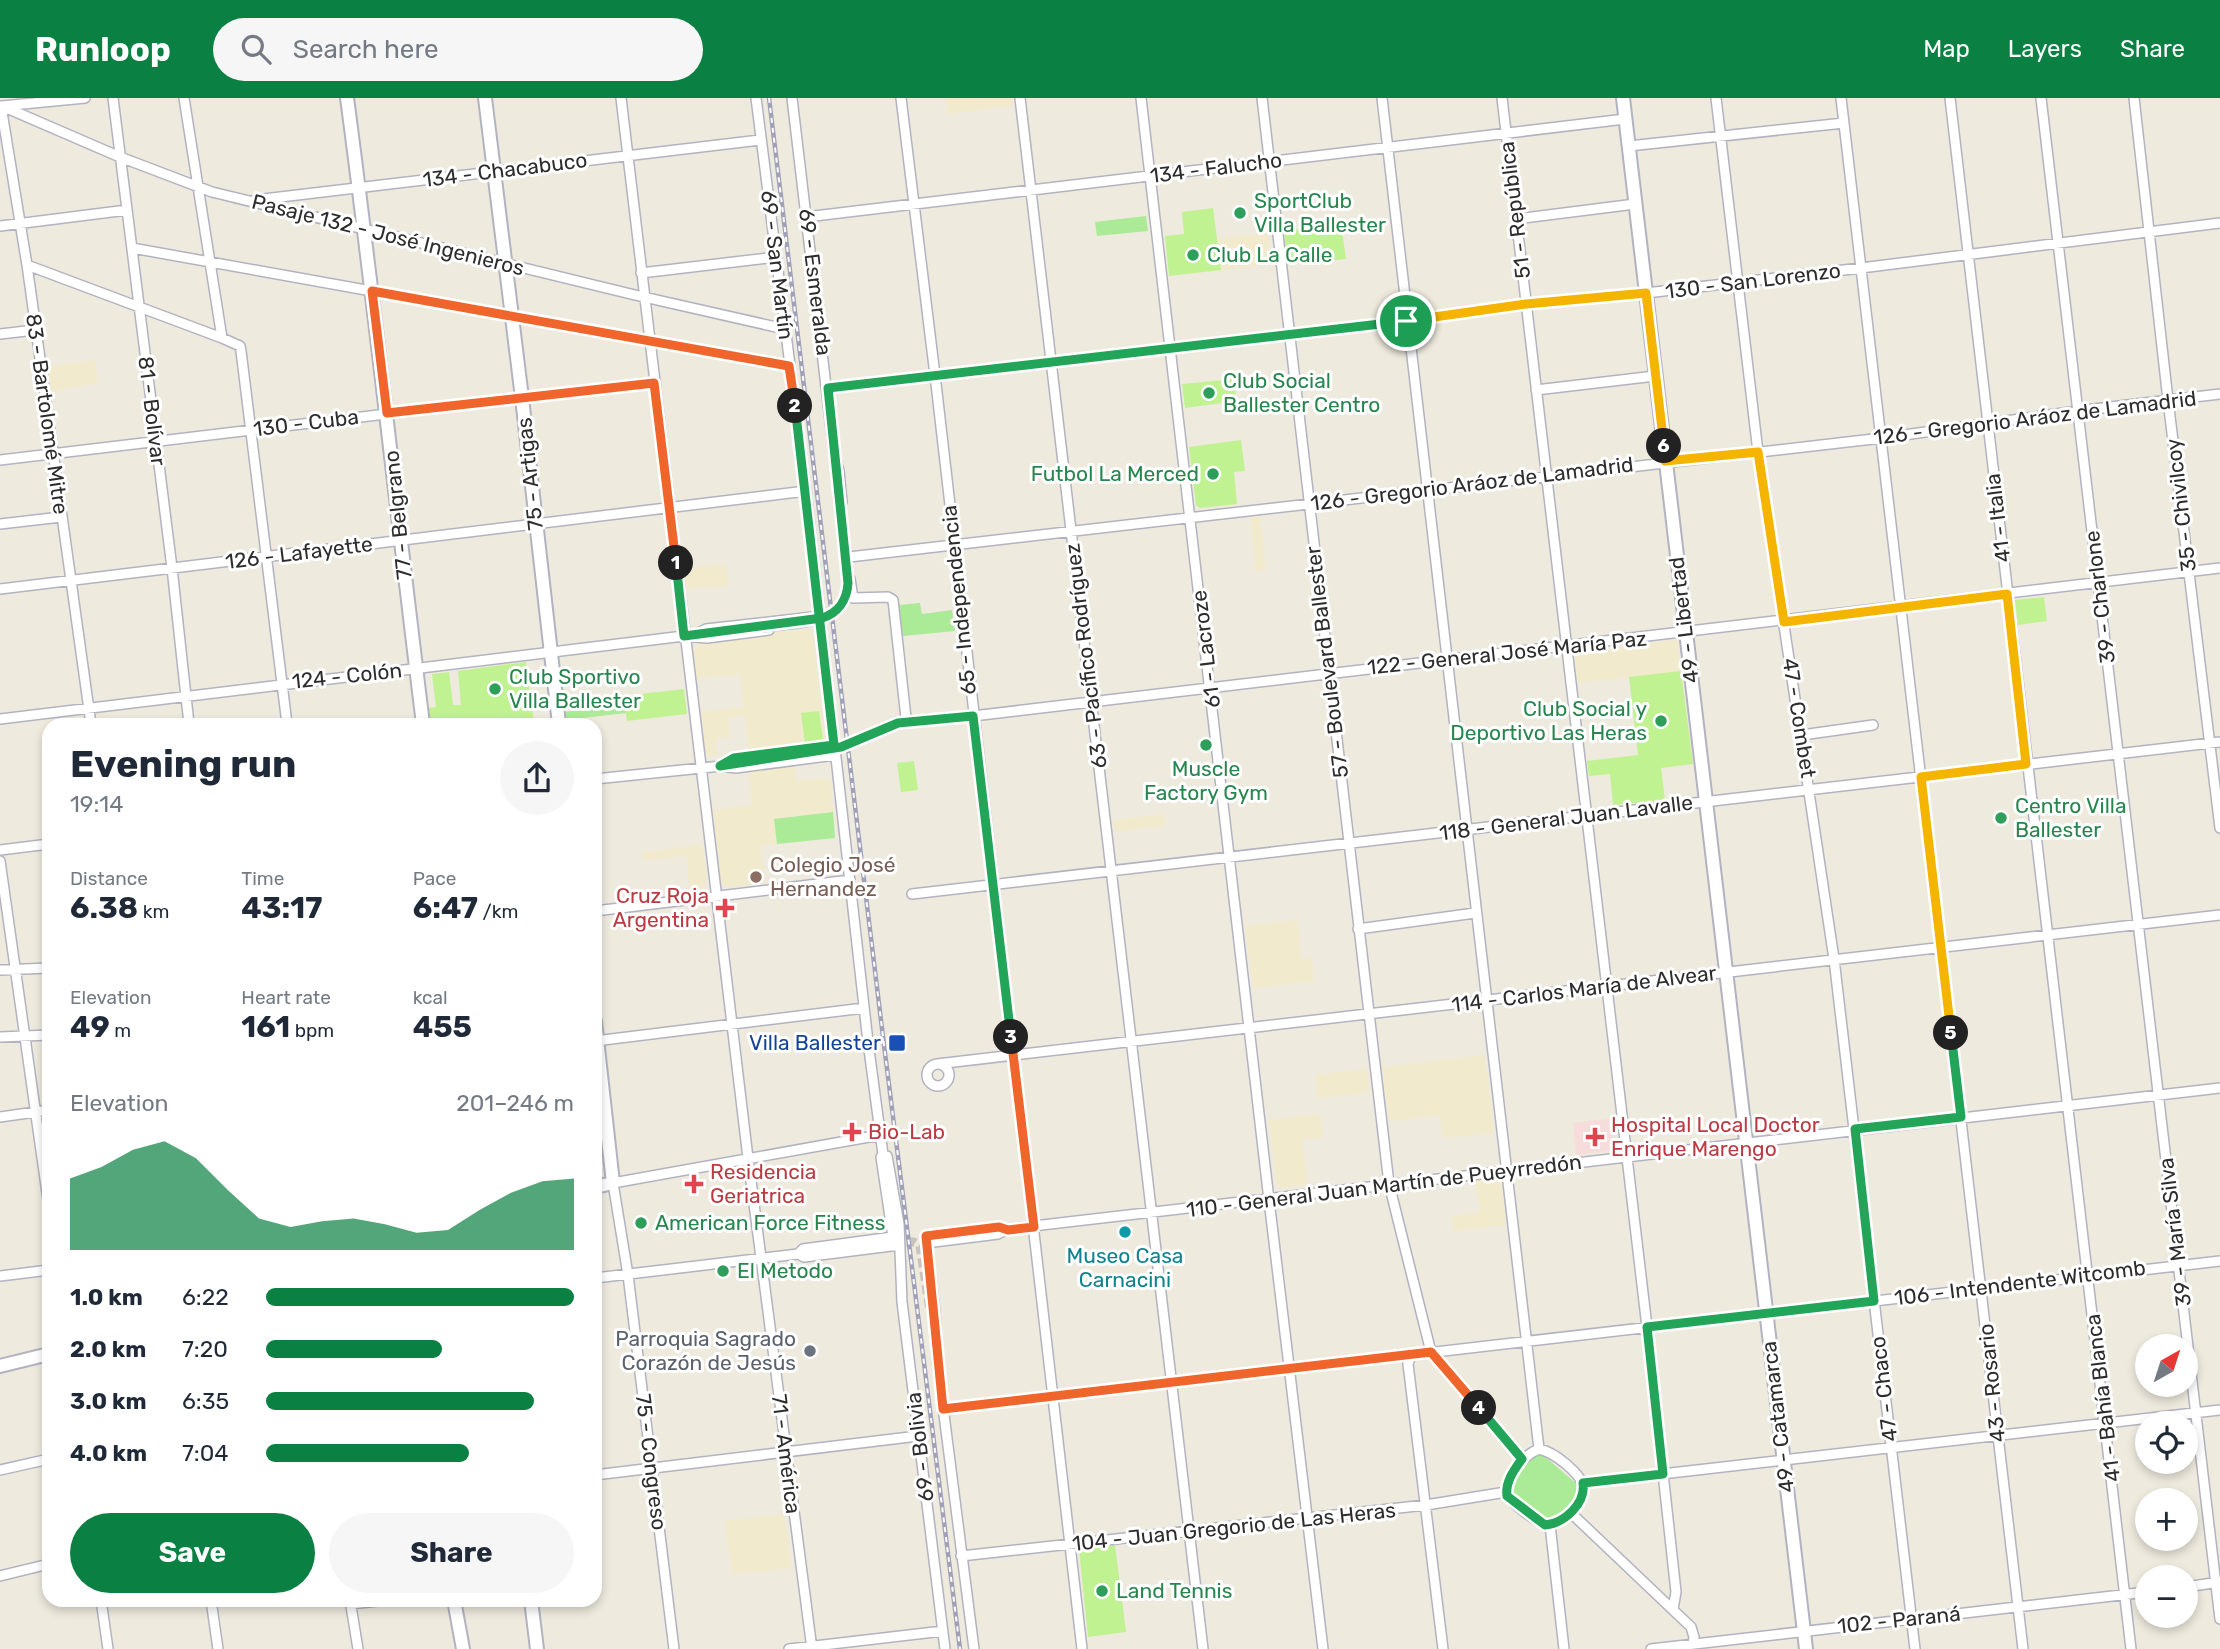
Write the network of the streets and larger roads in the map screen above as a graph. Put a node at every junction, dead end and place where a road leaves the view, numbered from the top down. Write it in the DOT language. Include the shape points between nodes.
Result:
graph roads {
  1 [pos="85,98"];
  2 [pos="113,98"];
  3 [pos="184,98"];
  4 [pos="347,98"];
  5 [pos="485,98"];
  6 [pos="621,98"];
  7 [pos="756,98"];
  8 [pos="792,98"];
  9 [pos="901,98"];
  10 [pos="1020,98"];
  11 [pos="1140,98"];
  12 [pos="1262,98"];
  13 [pos="1382,98"];
  14 [pos="1502,98"];
  15 [pos="1623,98"];
  16 [pos="1716,98"];
  17 [pos="1841,98"];
  18 [pos="1950,98"];
  19 [pos="2041,98"];
  20 [pos="2134,98"];
  21 [pos="1,106"];
  22 [pos="1625,119"];
  23 [pos="1844,122"];
  24 [pos="1506,134"];
  25 [pos="1721,137"];
  26 [pos="760,140"];
  27 [pos="1629,146"];
  28 [pos="1387,149"];
  29 [pos="627,154"];
  30 [pos="120,157"];
  31 [pos="1268,162"];
  32 [pos="494,172"];
  33 [pos="1150,176"];
  34 [pos="199,187"];
  35 [pos="359,188"];
  36 [pos="1031,190"];
  37 [pos="250,200"];
  38 [pos="1635,204"];
  39 [pos="914,205"];
  40 [pos="127,211"];
  41 [pos="806,217"];
  42 [pos="1516,219"];
  43 [pos="2220,223"];
  44 [pos="20,224"];
  45 [pos="0,226"];
  46 [pos="364,229"];
  47 [pos="2151,232"];
  48 [pos="2060,242"];
  49 [pos="132,248"];
  50 [pos="1969,255"];
  51 [pos="776,257"];
  52 [pos="212,263"];
  53 [pos="505,264"];
  54 [pos="27,265"];
  55 [pos="1861,268"];
  56 [pos="641,273"];
  57 [pos="1738,282"];
  58 [pos="372,291"];
  59 [pos="1646,293"];
  60 [pos="644,297"];
  61 [pos="1526,304"];
  62 [pos="139,307"];
  63 [pos="512,317"];
  64 [pos="1406,321"];
  65 [pos="785,329"];
  66 [pos="35,330"];
  67 [pos="1289,333"];
  68 [pos="0,334"];
  69 [pos="222,338"];
  70 [pos="649,339"];
  71 [pos="1170,347"];
  72 [pos="1051,360"];
  73 [pos="789,366"];
  74 [pos="935,375"];
  75 [pos="1656,376"];
  76 [pos="654,383"];
  77 [pos="828,388"];
  78 [pos="1536,390"];
  79 [pos="2220,394"];
  80 [pos="522,398"];
  81 [pos="2168,400"];
  82 [pos="2077,411"];
  83 [pos="387,413"];
  84 [pos="1987,424"];
  85 [pos="252,429"];
  86 [pos="1882,438"];
  87 [pos="155,441"];
  88 [pos="1758,452"];
  89 [pos="52,453"];
  90 [pos="834,454"];
  91 [pos="0,460"];
  92 [pos="1665,461"];
  93 [pos="1545,475"];
  94 [pos="1427,489"];
  95 [pos="806,491"];
  96 [pos="1308,503"];
  97 [pos="669,509"];
  98 [pos="61,517"];
  99 [pos="1191,517"];
  100 [pos="0,524"];
  101 [pos="536,525"];
  102 [pos="1071,531"];
  103 [pos="400,541"];
  104 [pos="953,546"];
  105 [pos="849,556"];
  106 [pos="267,557"];
  107 [pos="172,568"];
  108 [pos="2220,568"];
  109 [pos="2189,572"];
  110 [pos="69,580"];
  111 [pos="2098,584"];
  112 [pos="0,589"];
  113 [pos="2007,594"];
  114 [pos="1901,608"];
  115 [pos="820,620"];
  116 [pos="1784,622"];
  117 [pos="1685,633"];
  118 [pos="689,636"];
  119 [pos="1566,645"];
  120 [pos="551,653"];
  121 [pos="1446,659"];
  122 [pos="416,669"];
  123 [pos="1328,673"];
  124 [pos="282,683"];
  125 [pos="1210,688"];
  126 [pos="186,697"];
  127 [pos="1092,701"];
  128 [pos="88,708"];
  129 [pos="973,716"];
  130 [pos="89,718"];
  131 [pos="188,718"];
  132 [pos="286,718"];
  133 [pos="422,718"];
  134 [pos="558,718"];
  135 [pos="0,719"];
  136 [pos="902,720"];
  137 [pos="1872,725"];
  138 [pos="1802,735"];
  139 [pos="2216,743"];
  140 [pos="834,750"];
  141 [pos="2119,754"];
  142 [pos="2026,764"];
  143 [pos="720,766"];
  144 [pos="701,768"];
  145 [pos="1921,777"];
  146 [pos="602,778"];
  147 [pos="1810,789"];
  148 [pos="1705,802"];
  149 [pos="1586,816"];
  150 [pos="2220,828"];
  151 [pos="1466,829"];
  152 [pos="1348,843"];
  153 [pos="42,845"];
  154 [pos="0,850"];
  155 [pos="1229,857"];
  156 [pos="0,861"];
  157 [pos="1110,871"];
  158 [pos="850,880"];
  159 [pos="993,886"];
  160 [pos="912,894"];
  161 [pos="716,897"];
  162 [pos="602,910"];
  163 [pos="1475,913"];
  164 [pos="2220,915"];
  165 [pos="2138,925"];
  166 [pos="1358,929"];
  167 [pos="2047,935"];
  168 [pos="1941,947"];
  169 [pos="1834,959"];
  170 [pos="42,968"];
  171 [pos="15,969"];
  172 [pos="0,970"];
  173 [pos="1725,972"];
  174 [pos="1606,986"];
  175 [pos="1487,1000"];
  176 [pos="864,1008"];
  177 [pos="1368,1014"];
  178 [pos="732,1025"];
  179 [pos="1249,1028"];
  180 [pos="42,1035"];
  181 [pos="25,1036"];
  182 [pos="0,1037"];
  183 [pos="602,1040"];
  184 [pos="1131,1042"];
  185 [pos="1013,1055"];
  186 [pos="948,1067"];
  187 [pos="602,1088"];
  188 [pos="2220,1088"];
  189 [pos="2159,1095"];
  190 [pos="2068,1105"];
  191 [pos="42,1111"];
  192 [pos="35,1112"];
  193 [pos="0,1116"];
  194 [pos="1961,1117"];
  195 [pos="1855,1129"];
  196 [pos="880,1138"];
  197 [pos="1745,1143"];
  198 [pos="1626,1157"];
  199 [pos="748,1158"];
  200 [pos="42,1160"];
  201 [pos="884,1162"];
  202 [pos="1507,1171"];
  203 [pos="614,1183"];
  204 [pos="1389,1184"];
  205 [pos="602,1185"];
  206 [pos="1269,1200"];
  207 [pos="1151,1213"];
  208 [pos="1034,1227"];
  209 [pos="896,1241"];
  210 [pos="761,1258"];
  211 [pos="2220,1261"];
  212 [pos="2179,1264"];
  213 [pos="42,1271"];
  214 [pos="628,1275"];
  215 [pos="0,1276"];
  216 [pos="2088,1276"];
  217 [pos="602,1277"];
  218 [pos="1981,1288"];
  219 [pos="1874,1301"];
  220 [pos="930,1311"];
  221 [pos="1766,1313"];
  222 [pos="1647,1327"];
  223 [pos="1527,1341"];
  224 [pos="1431,1352"];
  225 [pos="1411,1355"];
  226 [pos="42,1356"];
  227 [pos="937,1360"];
  228 [pos="0,1366"];
  229 [pos="1290,1368"];
  230 [pos="1171,1383"];
  231 [pos="1053,1397"];
  232 [pos="943,1409"];
  233 [pos="2220,1410"];
  234 [pos="2197,1411"];
  235 [pos="2198,1413"];
  236 [pos="2135,1420"];
  237 [pos="2198,1421"];
  238 [pos="2106,1423"];
  239 [pos="1998,1435"];
  240 [pos="918,1436"];
  241 [pos="1891,1448"];
  242 [pos="1539,1449"];
  243 [pos="786,1451"];
  244 [pos="1522,1459"];
  245 [pos="1783,1460"];
  246 [pos="42,1461"];
  247 [pos="653,1469"];
  248 [pos="0,1470"];
  249 [pos="602,1474"];
  250 [pos="1663,1474"];
  251 [pos="1583,1483"];
  252 [pos="1506,1492"];
  253 [pos="1426,1505"];
  254 [pos="1571,1513"];
  255 [pos="1307,1518"];
  256 [pos="1550,1525"];
  257 [pos="1188,1531"];
  258 [pos="1070,1545"];
  259 [pos="961,1556"];
  260 [pos="42,1566"];
  261 [pos="0,1576"];
  262 [pos="2218,1582"];
  263 [pos="2198,1585"];
  264 [pos="2135,1594"];
  265 [pos="2125,1595"];
  266 [pos="103,1607"];
  267 [pos="212,1607"];
  268 [pos="351,1607"];
  269 [pos="455,1607"];
  270 [pos="532,1607"];
  271 [pos="2018,1607"];
  272 [pos="1672,1609"];
  273 [pos="1912,1618"];
  274 [pos="2220,1619"];
  275 [pos="943,1631"];
  276 [pos="1804,1631"];
  277 [pos="1687,1646"];
  278 [pos="812,1648"];
  279 [pos="108,1649"];
  280 [pos="218,1649"];
  281 [pos="358,1649"];
  282 [pos="463,1649"];
  283 [pos="537,1649"];
  284 [pos="674,1649"];
  285 [pos="789,1649"];
  286 [pos="945,1649"];
  287 [pos="974,1649"];
  288 [pos="1082,1649"];
  289 [pos="1203,1649"];
  290 [pos="1323,1649"];
  291 [pos="1443,1649"];
  292 [pos="1564,1649"];
  293 [pos="1651,1649"];
  294 [pos="1806,1649"];
  295 [pos="1915,1649"];
  296 [pos="2023,1649"];
  297 [pos="2131,1649"];
  1 -- 21 [label="street"];
  2 -- 30 [label="street, 81 - Bolívar"];
  3 -- 34 [label="street"];
  4 -- 35 [label="street, 77 - Belgrano"];
  5 -- 32 [label="street, 75 - Artigas"];
  6 -- 29 [label="street, 71 - América"];
  7 -- 26 [label="street, 69 - San Martín"];
  8 -- 41 [label="street, 69 - Esmeralda"];
  9 -- 39 [label="street, 65 - Independencia"];
  10 -- 36 [label="street, 63 - Pacífico Rodríguez"];
  11 -- 33 [label="street, 61 - Lacroze"];
  12 -- 31 [label="street, 57 - Boulevard Ballester"];
  13 -- 28 [label="street"];
  14 -- 24 [label="street, 51 - República"];
  15 -- 22 [label="street, 49 - Libertad"];
  16 -- 25 [label="street, 47 - Combet"];
  17 -- 23 [label="street, 43 - Rosario"];
  18 -- 50 [label="street, 41 - Italia"];
  19 -- 48 [label="street, 39 - Charlone"];
  20 -- 47 [label="street, 35 - Chivilcoy"];
  21 -- 30 [label="street, Pasaje 132 - José Ingenieros"];
  21 -- 44 [label="street, 83 - Bartolomé Mitre"];
  22 -- 24 [label="street, 134 - Falucho"];
  22 -- 27 [label="street, 49 - Libertad"];
  23 -- 25 [label="street"];
  23 -- 55 [label="street, 43 - Rosario"];
  24 -- 28 [label="street, 134 - Falucho"];
  24 -- 42 [label="street, 51 - República"];
  25 -- 27 [label="street"];
  25 -- 57 [label="street, 47 - Combet"];
  26 -- 29 [label="street, 134 - Chacabuco"];
  26 -- 51 [label="street, 69 - San Martín"];
  27 -- 38 [label="street, 49 - Libertad"];
  28 -- 31 [label="street, 134 - Falucho"];
  28 -- 64 [label="street"];
  29 -- 32 [label="street, 134 - Chacabuco"];
  29 -- 56 [label="street, 71 - América"];
  30 -- 34 [label="street, Pasaje 132 - José Ingenieros"];
  30 -- 40 [label="street, 81 - Bolívar"];
  31 -- 33 [label="street, 134 - Falucho"];
  31 -- 67 [label="street, 57 - Boulevard Ballester"];
  32 -- 35 [label="street, 134 - Chacabuco"];
  32 -- 53 [label="street, 75 - Artigas"];
  33 -- 36 [label="street, 134 - Falucho"];
  33 -- 71 [label="street, 61 - Lacroze"];
  34 -- 37 [label="street, Pasaje 132 - José Ingenieros"];
  34 -- 52 [label="street"];
  35 -- 37 [label="street, 134 - Chacabuco"];
  35 -- 46 [label="street, 77 - Belgrano"];
  36 -- 39 [label="street, 134 - Falucho"];
  36 -- 72 [label="street, 63 - Pacífico Rodríguez"];
  37 -- 46 [label="street, Pasaje 132 - José Ingenieros"];
  38 -- 42 [label="street"];
  38 -- 59 [label="street, 49 - Libertad"];
  39 -- 41 [label="street, 134 - Falucho"];
  39 -- 74 [label="street, 65 - Independencia"];
  40 -- 44 [label="street"];
  40 -- 49 [label="street, 81 - Bolívar"];
  41 -- 77 [label="street, 69 - Esmeralda"];
  42 -- 61 [label="street, 51 - República"];
  43 -- 47 [label="street, 130 - San Lorenzo"];
  44 -- 45 [label="street"];
  44 -- 54 [label="street, 83 - Bartolomé Mitre"];
  46 -- 53 [label="street, Pasaje 132 - José Ingenieros"];
  46 -- 58 [label="street, 77 - Belgrano"];
  47 -- 48 [label="street, 130 - San Lorenzo"];
  47 -- 81 [label="street, 35 - Chivilcoy"];
  48 -- 50 [label="street, 130 - San Lorenzo"];
  48 -- 82 [label="street, 39 - Charlone"];
  49 -- 52 [label="street"];
  49 -- 62 [label="street, 81 - Bolívar"];
  50 -- 55 [label="street, 130 - San Lorenzo"];
  50 -- 84 [label="street, 41 - Italia"];
  51 -- 56 [label="street"];
  51 -- 65 [label="street, 69 - San Martín"];
  52 -- 58 [label="street"];
  52 -- 69 [label="street"];
  53 -- 60 [label="street, Pasaje 132 - José Ingenieros"];
  53 -- 63 [label="street, 75 - Artigas"];
  54 -- 62 [label="street"];
  54 -- 66 [label="street, 83 - Bartolomé Mitre"];
  55 -- 57 [label="street, 130 - San Lorenzo"];
  55 -- 86 [label="street, 43 - Rosario"];
  56 -- 60 [label="street, 71 - América"];
  57 -- 59 [label="street, 130 - San Lorenzo"];
  57 -- 88 [label="street, 47 - Combet"];
  58 -- 63 [label="street"];
  58 -- 83 [label="street, 77 - Belgrano"];
  59 -- 61 [label="street, 130 - San Lorenzo"];
  59 -- 75 [label="street, 49 - Libertad"];
  60 -- 65 [label="street, Pasaje 132 - José Ingenieros"];
  60 -- 70 [label="street, 71 - América"];
  61 -- 64 [label="street, 130 - San Lorenzo"];
  61 -- 78 [label="street, 51 - República"];
  62 -- 69 [label="street"];
  62 -- 87 [label="street, 81 - Bolívar"];
  63 -- 70 [label="street"];
  63 -- 80 [label="street, 75 - Artigas"];
  64 -- 67 [label="street, 130 - San Lorenzo"];
  64 -- 94 [label="street"];
  65 -- 73 [label="street, 69 - San Martín"];
  66 -- 68 [label="street"];
  66 -- 89 [label="street, 83 - Bartolomé Mitre"];
  67 -- 71 [label="street, 130 - San Lorenzo"];
  67 -- 96 [label="street, 57 - Boulevard Ballester"];
  69 -- 85 [label="street" via="240,346"];
  70 -- 73 [label="street"];
  70 -- 76 [label="street, 71 - América"];
  71 -- 72 [label="street, 130 - San Lorenzo"];
  71 -- 99 [label="street, 61 - Lacroze"];
  72 -- 74 [label="street, 130 - San Lorenzo"];
  72 -- 102 [label="street, 63 - Pacífico Rodríguez"];
  73 -- 95 [label="street, 69 - San Martín"];
  74 -- 77 [label="street, 130 - San Lorenzo"];
  74 -- 104 [label="street, 65 - Independencia"];
  75 -- 78 [label="street"];
  75 -- 92 [label="street, 49 - Libertad"];
  76 -- 80 [label="street, 130 - Cuba"];
  76 -- 97 [label="street, 71 - América"];
  77 -- 90 [label="street, 69 - Esmeralda"];
  78 -- 93 [label="street, 51 - República"];
  79 -- 81 [label="street, 126 - Gregorio Aráoz de Lamadrid"];
  80 -- 83 [label="street, 130 - Cuba"];
  80 -- 101 [label="street, 75 - Artigas"];
  81 -- 82 [label="street, 126 - Gregorio Aráoz de Lamadrid"];
  81 -- 109 [label="street, 35 - Chivilcoy"];
  82 -- 84 [label="street, 126 - Gregorio Aráoz de Lamadrid"];
  82 -- 111 [label="street, 39 - Charlone"];
  83 -- 85 [label="street, 130 - Cuba"];
  83 -- 103 [label="street, 77 - Belgrano"];
  84 -- 86 [label="street, 126 - Gregorio Aráoz de Lamadrid"];
  84 -- 113 [label="street, 41 - Italia"];
  85 -- 87 [label="street, 130 - Cuba"];
  85 -- 106 [label="street"];
  86 -- 88 [label="street, 126 - Gregorio Aráoz de Lamadrid"];
  86 -- 114 [label="street, 43 - Rosario"];
  87 -- 89 [label="street, 130 - Cuba"];
  87 -- 107 [label="street, 81 - Bolívar"];
  88 -- 92 [label="street, 126 - Gregorio Aráoz de Lamadrid"];
  88 -- 116 [label="street, 47 - Combet"];
  89 -- 91 [label="street, 130 - Cuba"];
  89 -- 98 [label="street, 83 - Bartolomé Mitre"];
  90 -- 105 [label="street, 69 - Esmeralda"];
  90 -- 118 [label="street, bridge" via="848,583 841,605 822,618"];
  92 -- 93 [label="street, 126 - Gregorio Aráoz de Lamadrid"];
  92 -- 117 [label="street, 49 - Libertad"];
  93 -- 94 [label="street, 126 - Gregorio Aráoz de Lamadrid"];
  93 -- 119 [label="street, 51 - República"];
  94 -- 96 [label="street, 126 - Gregorio Aráoz de Lamadrid"];
  94 -- 121 [label="street"];
  95 -- 97 [label="street, 126 - Lafayette"];
  95 -- 115 [label="street, 69 - San Martín"];
  96 -- 99 [label="street, 126 - Gregorio Aráoz de Lamadrid"];
  96 -- 123 [label="street, 57 - Boulevard Ballester"];
  97 -- 101 [label="street, 126 - Lafayette"];
  97 -- 118 [label="street, 71 - América"];
  98 -- 100 [label="street"];
  98 -- 110 [label="street, 83 - Bartolomé Mitre"];
  99 -- 102 [label="street, 126 - Gregorio Aráoz de Lamadrid"];
  99 -- 125 [label="street, 61 - Lacroze"];
  101 -- 103 [label="street, 126 - Lafayette"];
  101 -- 120 [label="street, 75 - Artigas"];
  102 -- 104 [label="street, 126 - Gregorio Aráoz de Lamadrid"];
  102 -- 127 [label="street, 63 - Pacífico Rodríguez"];
  103 -- 106 [label="street, 126 - Lafayette"];
  103 -- 122 [label="street, 77 - Belgrano"];
  104 -- 105 [label="street, 126 - Gregorio Aráoz de Lamadrid"];
  104 -- 129 [label="street, 65 - Independencia"];
  105 -- 136 [label="street, 69 - Esmeralda" via="853,598 893,600"];
  106 -- 107 [label="street, 126 - Lafayette"];
  106 -- 124 [label="street"];
  107 -- 110 [label="street, 126 - Lafayette"];
  107 -- 126 [label="street, 81 - Bolívar"];
  108 -- 109 [label="street, 122 - General José María Paz"];
  109 -- 111 [label="street, 122 - General José María Paz"];
  109 -- 139 [label="street, 35 - Chivilcoy"];
  110 -- 112 [label="street, 126 - Lafayette"];
  110 -- 128 [label="street, 83 - Bartolomé Mitre"];
  111 -- 113 [label="street, 122 - General José María Paz"];
  111 -- 141 [label="street, 39 - Charlone"];
  113 -- 114 [label="street, 122 - General José María Paz"];
  113 -- 142 [label="street, 41 - Italia"];
  114 -- 116 [label="street, 122 - General José María Paz"];
  114 -- 145 [label="street, 43 - Rosario"];
  115 -- 118 [label="street, 124 - Colón" via="707,638"];
  115 -- 140 [label="street, 69 - San Martín"];
  116 -- 117 [label="street, 122 - General José María Paz"];
  116 -- 138 [label="street, 47 - Combet"];
  117 -- 119 [label="street, 122 - General José María Paz"];
  117 -- 148 [label="street, 49 - Libertad"];
  118 -- 120 [label="street, 124 - Colón"];
  118 -- 144 [label="street, 71 - América"];
  119 -- 121 [label="street, 122 - General José María Paz"];
  119 -- 149 [label="street, 51 - República"];
  120 -- 122 [label="street, 124 - Colón"];
  120 -- 134 [label="street, 75 - Artigas"];
  121 -- 123 [label="street, 122 - General José María Paz"];
  121 -- 151 [label="street"];
  122 -- 124 [label="street, 124 - Colón"];
  122 -- 133 [label="street, 77 - Belgrano"];
  123 -- 125 [label="street, 122 - General José María Paz"];
  123 -- 152 [label="street, 57 - Boulevard Ballester"];
  124 -- 126 [label="street, 124 - Colón"];
  124 -- 132 [label="street"];
  125 -- 127 [label="street, 122 - General José María Paz"];
  125 -- 155 [label="street, 61 - Lacroze"];
  126 -- 128 [label="street, 124 - Colón"];
  126 -- 131 [label="street, 81 - Bolívar"];
  127 -- 129 [label="street, 122 - General José María Paz"];
  127 -- 157 [label="street, 63 - Pacífico Rodríguez"];
  128 -- 130 [label="street, 83 - Bartolomé Mitre"];
  128 -- 135 [label="street, 124 - Colón"];
  129 -- 136 [label="street, 122 - General José María Paz"];
  129 -- 159 [label="street, 65 - Independencia"];
  136 -- 143 [label="street, 122 - General José María Paz, bridge" via="841,747"];
  137 -- 138 [label="street"];
  138 -- 147 [label="street, 47 - Combet"];
  139 -- 141 [label="street, 118 - General Juan Lavalle"];
  139 -- 150 [label="street, 35 - Chivilcoy"];
  140 -- 143 [label="street" via="734,758"];
  140 -- 158 [label="street, 69 - San Martín"];
  141 -- 142 [label="street, 118 - General Juan Lavalle"];
  141 -- 165 [label="street, 39 - Charlone"];
  142 -- 145 [label="street, 118 - General Juan Lavalle"];
  142 -- 167 [label="street, 41 - Italia"];
  143 -- 144 [label="street"];
  144 -- 146 [label="street"];
  144 -- 161 [label="street, 71 - América"];
  145 -- 147 [label="street, 118 - General Juan Lavalle"];
  145 -- 168 [label="street, 43 - Rosario"];
  147 -- 148 [label="street, 118 - General Juan Lavalle"];
  147 -- 169 [label="street, 47 - Combet"];
  148 -- 149 [label="street, 118 - General Juan Lavalle"];
  148 -- 173 [label="street, 49 - Libertad"];
  149 -- 151 [label="street, 118 - General Juan Lavalle"];
  149 -- 174 [label="street, 51 - República"];
  151 -- 152 [label="street, 118 - General Juan Lavalle"];
  151 -- 163 [label="street"];
  152 -- 155 [label="street, 118 - General Juan Lavalle"];
  152 -- 166 [label="street, 57 - Boulevard Ballester"];
  153 -- 154 [label="street"];
  155 -- 157 [label="street, 118 - General Juan Lavalle"];
  155 -- 179 [label="street, 61 - Lacroze"];
  156 -- 171 [label="street"];
  157 -- 159 [label="street, 118 - General Juan Lavalle"];
  157 -- 184 [label="street, 63 - Pacífico Rodríguez"];
  158 -- 161 [label="street"];
  158 -- 176 [label="street, 69 - San Martín"];
  159 -- 160 [label="street, 118 - General Juan Lavalle"];
  159 -- 185 [label="street, 65 - Independencia"];
  161 -- 162 [label="street"];
  161 -- 178 [label="street, 71 - América"];
  163 -- 166 [label="street"];
  163 -- 175 [label="street"];
  164 -- 165 [label="street, 114 - Carlos María de Alvear"];
  165 -- 167 [label="street, 114 - Carlos María de Alvear"];
  165 -- 189 [label="street, 39 - Charlone"];
  166 -- 177 [label="street, 57 - Boulevard Ballester"];
  167 -- 168 [label="street, 114 - Carlos María de Alvear"];
  167 -- 190 [label="street, 41 - Italia"];
  168 -- 169 [label="street, 114 - Carlos María de Alvear"];
  168 -- 194 [label="street, 43 - Rosario"];
  169 -- 173 [label="street, 114 - Carlos María de Alvear"];
  169 -- 195 [label="street, 47 - Combet"];
  170 -- 171 [label="street"];
  171 -- 172 [label="street"];
  171 -- 181 [label="street"];
  173 -- 174 [label="street, 114 - Carlos María de Alvear"];
  173 -- 197 [label="street, 49 - Libertad"];
  174 -- 175 [label="street, 114 - Carlos María de Alvear"];
  174 -- 198 [label="street, 51 - República"];
  175 -- 177 [label="street, 114 - Carlos María de Alvear"];
  175 -- 202 [label="street"];
  176 -- 178 [label="street"];
  176 -- 196 [label="street, 69 - San Martín"];
  177 -- 179 [label="street, 114 - Carlos María de Alvear"];
  177 -- 204 [label="street, 57 - Boulevard Ballester"];
  178 -- 183 [label="street"];
  178 -- 199 [label="street, 71 - América"];
  179 -- 184 [label="street, 114 - Carlos María de Alvear"];
  179 -- 206 [label="street, 61 - Lacroze"];
  180 -- 181 [label="street"];
  181 -- 182 [label="street"];
  181 -- 192 [label="street"];
  184 -- 185 [label="street, 114 - Carlos María de Alvear"];
  184 -- 207 [label="street, 63 - Pacífico Rodríguez"];
  185 -- 186 [label="street, 114 - Carlos María de Alvear"];
  185 -- 208 [label="street, 65 - Independencia"];
  186 -- 186 [label="street, 114 - Carlos María de Alvear" via="931,1066 927,1079 938,1086 945,1084"];
  187 -- 203 [label="street"];
  188 -- 189 [label="street, 110 - General Juan Martín de Pueyrredón"];
  189 -- 190 [label="street, 110 - General Juan Martín de Pueyrredón"];
  189 -- 212 [label="street, 39 - María Silva"];
  190 -- 194 [label="street, 110 - General Juan Martín de Pueyrredón"];
  190 -- 216 [label="street, 41 - Bahía Blanca"];
  191 -- 192 [label="street"];
  192 -- 193 [label="street"];
  192 -- 200 [label="street"];
  194 -- 195 [label="street, 110 - General Juan Martín de Pueyrredón"];
  194 -- 218 [label="street, 43 - Rosario"];
  195 -- 197 [label="street, 110 - General Juan Martín de Pueyrredón"];
  195 -- 219 [label="street, 47 - Chaco"];
  196 -- 199 [label="street"];
  196 -- 201 [label="street, 69 - San Martín"];
  196 -- 209 [label="street, 69 - San Martín"];
  197 -- 198 [label="street, 110 - General Juan Martín de Pueyrredón"];
  197 -- 221 [label="street, 49 - Catamarca"];
  198 -- 202 [label="street, 110 - General Juan Martín de Pueyrredón"];
  198 -- 222 [label="street, 51 - República"];
  199 -- 203 [label="street"];
  199 -- 210 [label="street, 71 - América"];
  202 -- 204 [label="street, 110 - General Juan Martín de Pueyrredón"];
  202 -- 223 [label="street"];
  203 -- 205 [label="street"];
  203 -- 214 [label="street"];
  204 -- 206 [label="street, 110 - General Juan Martín de Pueyrredón"];
  204 -- 224 [label="street, 57 - Boulevard Ballester"];
  206 -- 207 [label="street, 110 - General Juan Martín de Pueyrredón"];
  206 -- 229 [label="street, 61 - Lacroze"];
  207 -- 208 [label="street, 110 - General Juan Martín de Pueyrredón"];
  207 -- 230 [label="street, 63 - Pacífico Rodríguez"];
  208 -- 227 [label="street, 110 - General Juan Martín de Pueyrredón" via="999,1227 926,1240"];
  208 -- 231 [label="street, 65 - Independencia"];
  209 -- 210 [label="street" via="803,1248 798,1254"];
  209 -- 240 [label="street, 69 - Bolivia"];
  210 -- 214 [label="street"];
  210 -- 243 [label="street, 71 - América"];
  211 -- 212 [label="street, 106 - Intendente Witcomb"];
  212 -- 216 [label="street, 106 - Intendente Witcomb"];
  212 -- 234 [label="street, 39 - María Silva"];
  213 -- 215 [label="street"];
  214 -- 217 [label="street"];
  214 -- 247 [label="street, 75 - Congreso"];
  216 -- 218 [label="street, 106 - Intendente Witcomb"];
  216 -- 238 [label="street, 41 - Bahía Blanca"];
  218 -- 219 [label="street, 106 - Intendente Witcomb"];
  218 -- 239 [label="street, 43 - Rosario"];
  219 -- 221 [label="street, 106 - Intendente Witcomb"];
  219 -- 241 [label="street, 47 - Chaco"];
  220 -- 227 [label="street"];
  221 -- 222 [label="street, 106 - Intendente Witcomb"];
  221 -- 245 [label="street, 49 - Catamarca"];
  222 -- 223 [label="street, 106 - Intendente Witcomb"];
  222 -- 250 [label="street, 51 - República"];
  223 -- 224 [label="street, 106 - Intendente Witcomb"];
  223 -- 242 [label="street"];
  224 -- 225 [label="street, 106 - Intendente Witcomb"];
  224 -- 244 [label="street"];
  225 -- 229 [label="street, 106 - Intendente Witcomb"];
  225 -- 253 [label="street" via="1408,1364"];
  226 -- 228 [label="street"];
  227 -- 232 [label="street"];
  229 -- 230 [label="street, 106 - Intendente Witcomb"];
  229 -- 255 [label="street, 61 - Lacroze"];
  230 -- 231 [label="street, 106 - Intendente Witcomb"];
  230 -- 257 [label="street, 63 - Pacífico Rodríguez"];
  231 -- 232 [label="street, 106 - Intendente Witcomb"];
  231 -- 258 [label="street, 65 - Independencia"];
  232 -- 259 [label="street"];
  233 -- 235 [label="street"];
  236 -- 238 [label="street"];
  237 -- 262 [label="street, 39 - María Silva"];
  238 -- 239 [label="street"];
  238 -- 265 [label="street, 41 - Bahía Blanca"];
  239 -- 241 [label="street"];
  239 -- 271 [label="street, 43 - Rosario"];
  240 -- 243 [label="street"];
  240 -- 275 [label="street, 69 - Bolivia"];
  241 -- 245 [label="street"];
  241 -- 273 [label="street, 47 - Chaco"];
  242 -- 244 [label="street"];
  242 -- 251 [label="street"];
  243 -- 247 [label="street"];
  243 -- 278 [label="street, 71 - América"];
  244 -- 252 [label="street"];
  245 -- 250 [label="street"];
  245 -- 276 [label="street, 49 - Catamarca"];
  246 -- 248 [label="street"];
  247 -- 249 [label="street"];
  247 -- 284 [label="street, 75 - Congreso"];
  250 -- 251 [label="street"];
  250 -- 272 [label="street, 51 - República" via="1676,1592"];
  251 -- 254 [label="street" via="1583,1493"];
  252 -- 253 [label="street, 104 - Juan Gregorio de Las Heras"];
  252 -- 256 [label="street" via="1541,1523"];
  253 -- 255 [label="street, 104 - Juan Gregorio de Las Heras"];
  253 -- 291 [label="street"];
  254 -- 256 [label="street"];
  254 -- 272 [label="street"];
  255 -- 257 [label="street, 104 - Juan Gregorio de Las Heras"];
  255 -- 290 [label="street, 61 - Lacroze"];
  256 -- 292 [label="street"];
  257 -- 258 [label="street, 104 - Juan Gregorio de Las Heras"];
  257 -- 289 [label="street, 63 - Pacífico Rodríguez"];
  258 -- 259 [label="street, 104 - Juan Gregorio de Las Heras"];
  258 -- 288 [label="street, 65 - Independencia"];
  259 -- 287 [label="street"];
  260 -- 261 [label="street"];
  262 -- 263 [label="street"];
  262 -- 274 [label="street, 39 - María Silva"];
  264 -- 265 [label="street, 102 - Paraná"];
  265 -- 271 [label="street, 102 - Paraná"];
  265 -- 297 [label="street, 41 - Bahía Blanca"];
  266 -- 279 [label="street"];
  267 -- 280 [label="street"];
  268 -- 281 [label="street"];
  269 -- 282 [label="street"];
  270 -- 283 [label="street"];
  271 -- 273 [label="street, 102 - Paraná"];
  271 -- 296 [label="street, 43 - Rosario"];
  272 -- 277 [label="street" via="1691,1626 1694,1637"];
  273 -- 276 [label="street, 102 - Paraná"];
  273 -- 295 [label="street, 47 - Chaco"];
  275 -- 278 [label="street"];
  275 -- 286 [label="street, 69 - Bolivia"];
  276 -- 277 [label="street, 102 - Paraná"];
  276 -- 294 [label="street, 49 - Catamarca"];
  277 -- 293 [label="street, 102 - Paraná"];
  278 -- 285 [label="street"];
}
